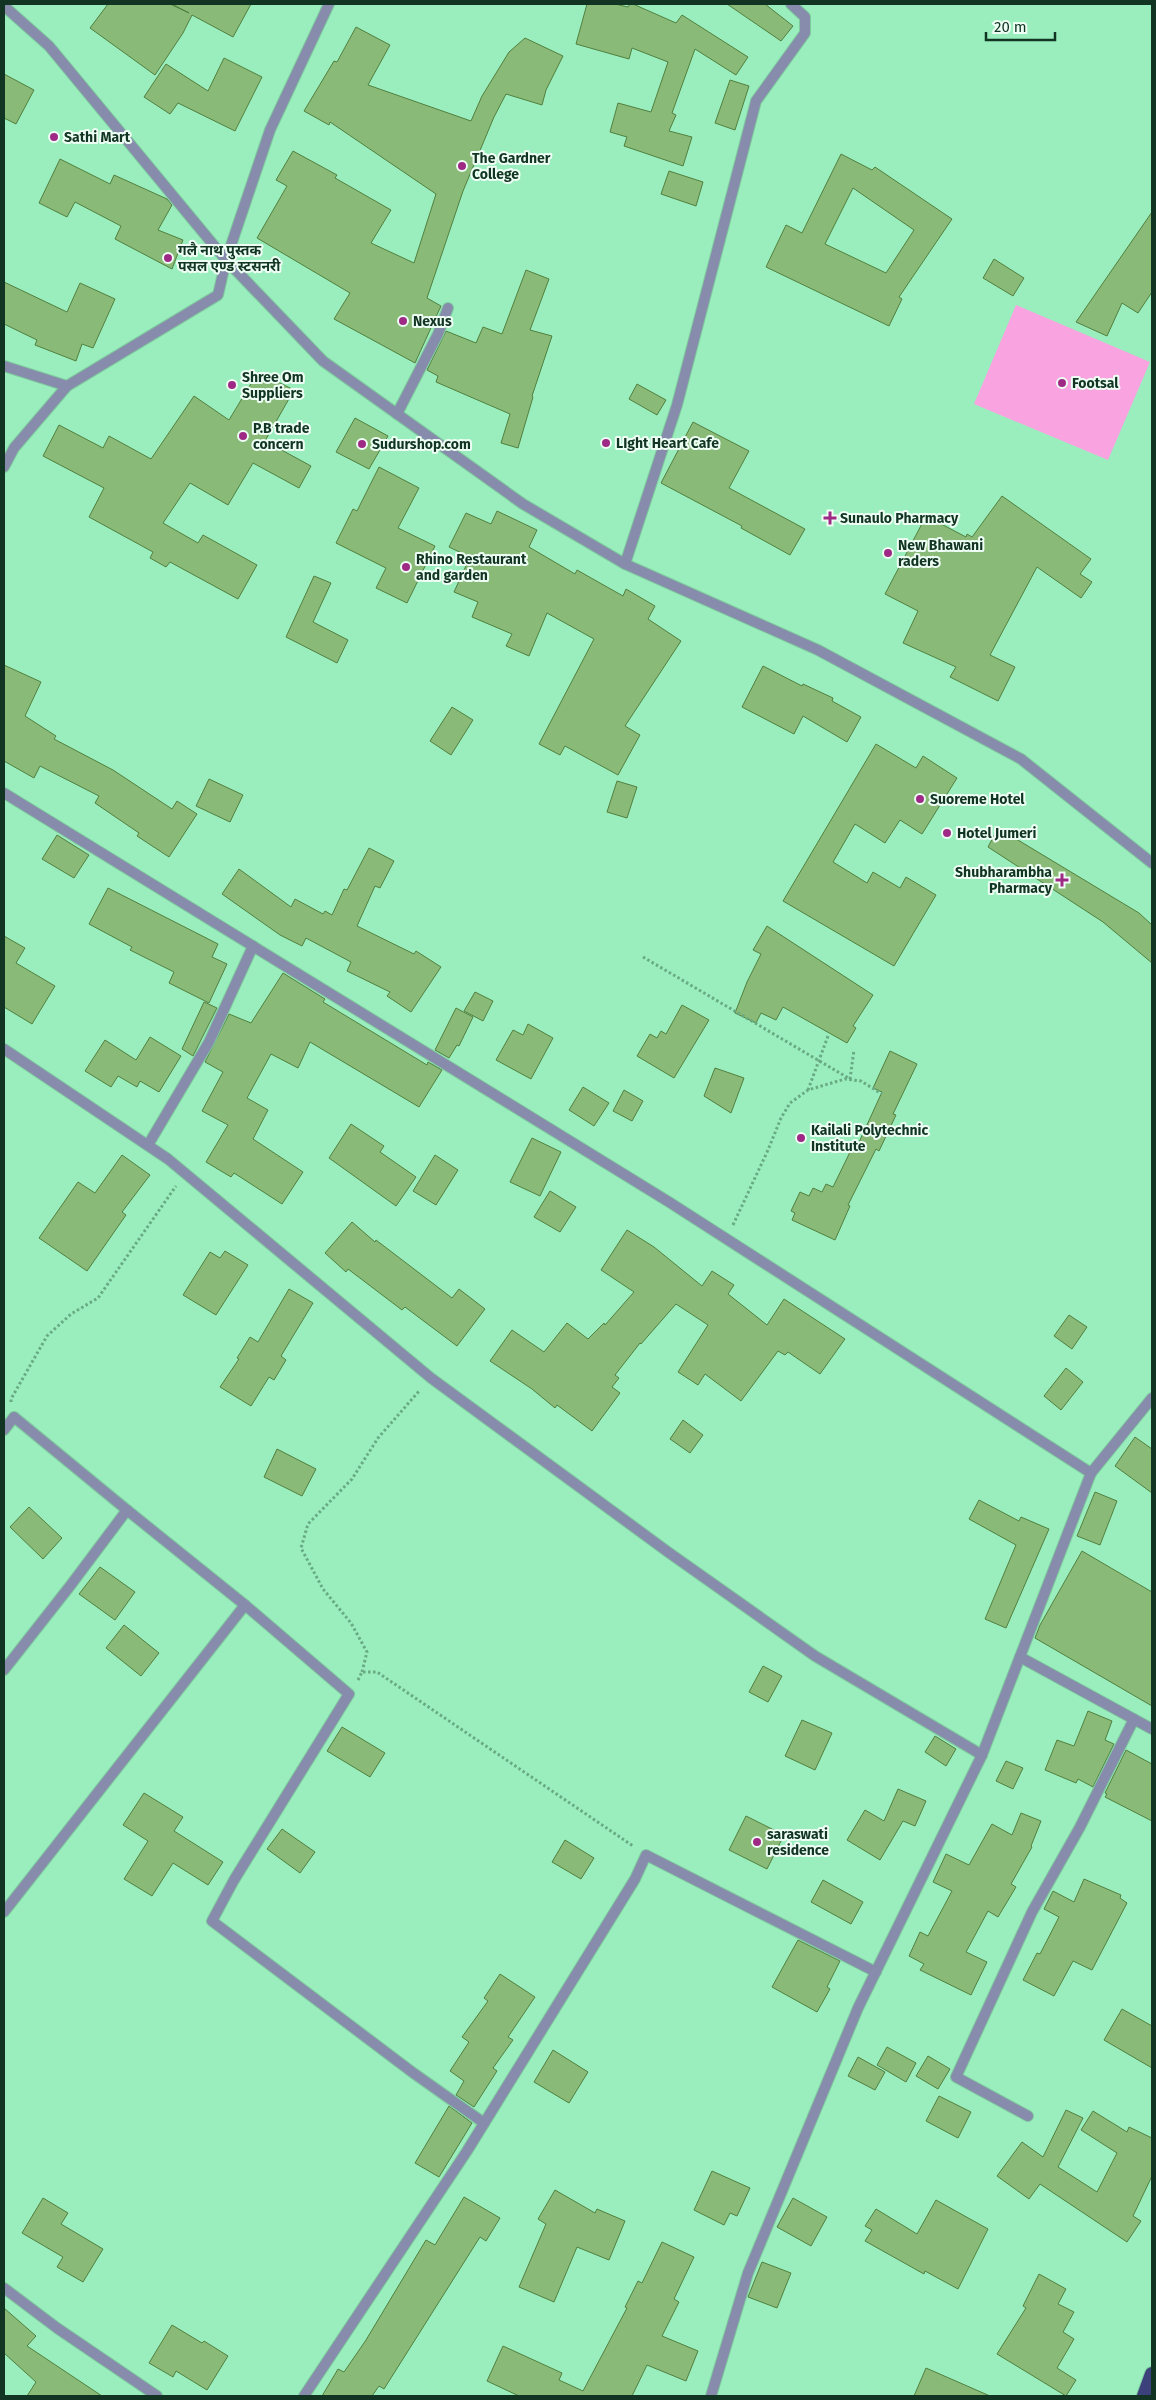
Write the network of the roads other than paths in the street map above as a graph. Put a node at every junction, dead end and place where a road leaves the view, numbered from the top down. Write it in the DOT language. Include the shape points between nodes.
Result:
graph roads {
  1 [pos="329,4"];
  2 [pos="792,4"];
  3 [pos="4,6"];
  4 [pos="226,260"];
  5 [pos="448,308"];
  6 [pos="4,366"];
  7 [pos="67,386"];
  8 [pos="397,414"];
  9 [pos="4,467"];
  10 [pos="625,564"];
  11 [pos="4,793"];
  12 [pos="1152,863"];
  13 [pos="253,946"];
  14 [pos="4,1049"];
  15 [pos="148,1145"];
  16 [pos="1152,1398"];
  17 [pos="4,1430"];
  18 [pos="1091,1473"];
  19 [pos="128,1510"];
  20 [pos="245,1605"];
  21 [pos="1020,1657"];
  22 [pos="4,1670"];
  23 [pos="1134,1719"];
  24 [pos="1152,1729"];
  25 [pos="982,1755"];
  26 [pos="4,1912"];
  27 [pos="876,1972"];
  28 [pos="1028,2116"];
  29 [pos="484,2123"];
  30 [pos="4,2288"];
  31 [pos="1152,2374"];
  32 [pos="157,2396"];
  33 [pos="304,2396"];
  34 [pos="711,2396"];
  35 [pos="1144,2396"];
  1 -- 4 [label="street" via="270,130"];
  2 -- 10 [label="street" via="805,17 806,33 756,100 677,405"];
  3 -- 4 [label="street" via="49,46"];
  4 -- 7 [label="street" via="218,295"];
  4 -- 8 [label="street" via="323,361"];
  5 -- 8 [label="street" via="434,343"];
  6 -- 7 [label="street"];
  7 -- 9 [label="street" via="14,448"];
  8 -- 10 [label="street" via="523,504"];
  10 -- 12 [label="street" via="818,650 1021,759"];
  11 -- 13 [label="street"];
  13 -- 15 [label="street" via="210,1042"];
  13 -- 18 [label="street" via="669,1202"];
  14 -- 15 [label="street"];
  15 -- 25 [label="street" via="186,1172 431,1378 668,1552 815,1656"];
  16 -- 18 [label="street"];
  17 -- 19 [label="street" via="14,1417"];
  18 -- 21 [label="street"];
  19 -- 20 [label="street"];
  19 -- 22 [label="street"];
  20 -- 26 [label="street"];
  20 -- 29 [label="street" via="349,1694 212,1921"];
  21 -- 23 [label="street"];
  21 -- 25 [label="street"];
  23 -- 24 [label="street"];
  23 -- 28 [label="street" via="1080,1827 1032,1912 956,2078"];
  25 -- 27 [label="street"];
  27 -- 29 [label="street" via="646,1855 635,1879"];
  27 -- 34 [label="street" via="748,2273"];
  29 -- 33 [label="street"];
  30 -- 32 [label="street" via="56,2328"];
  31 -- 35 [label="highway"];
}
